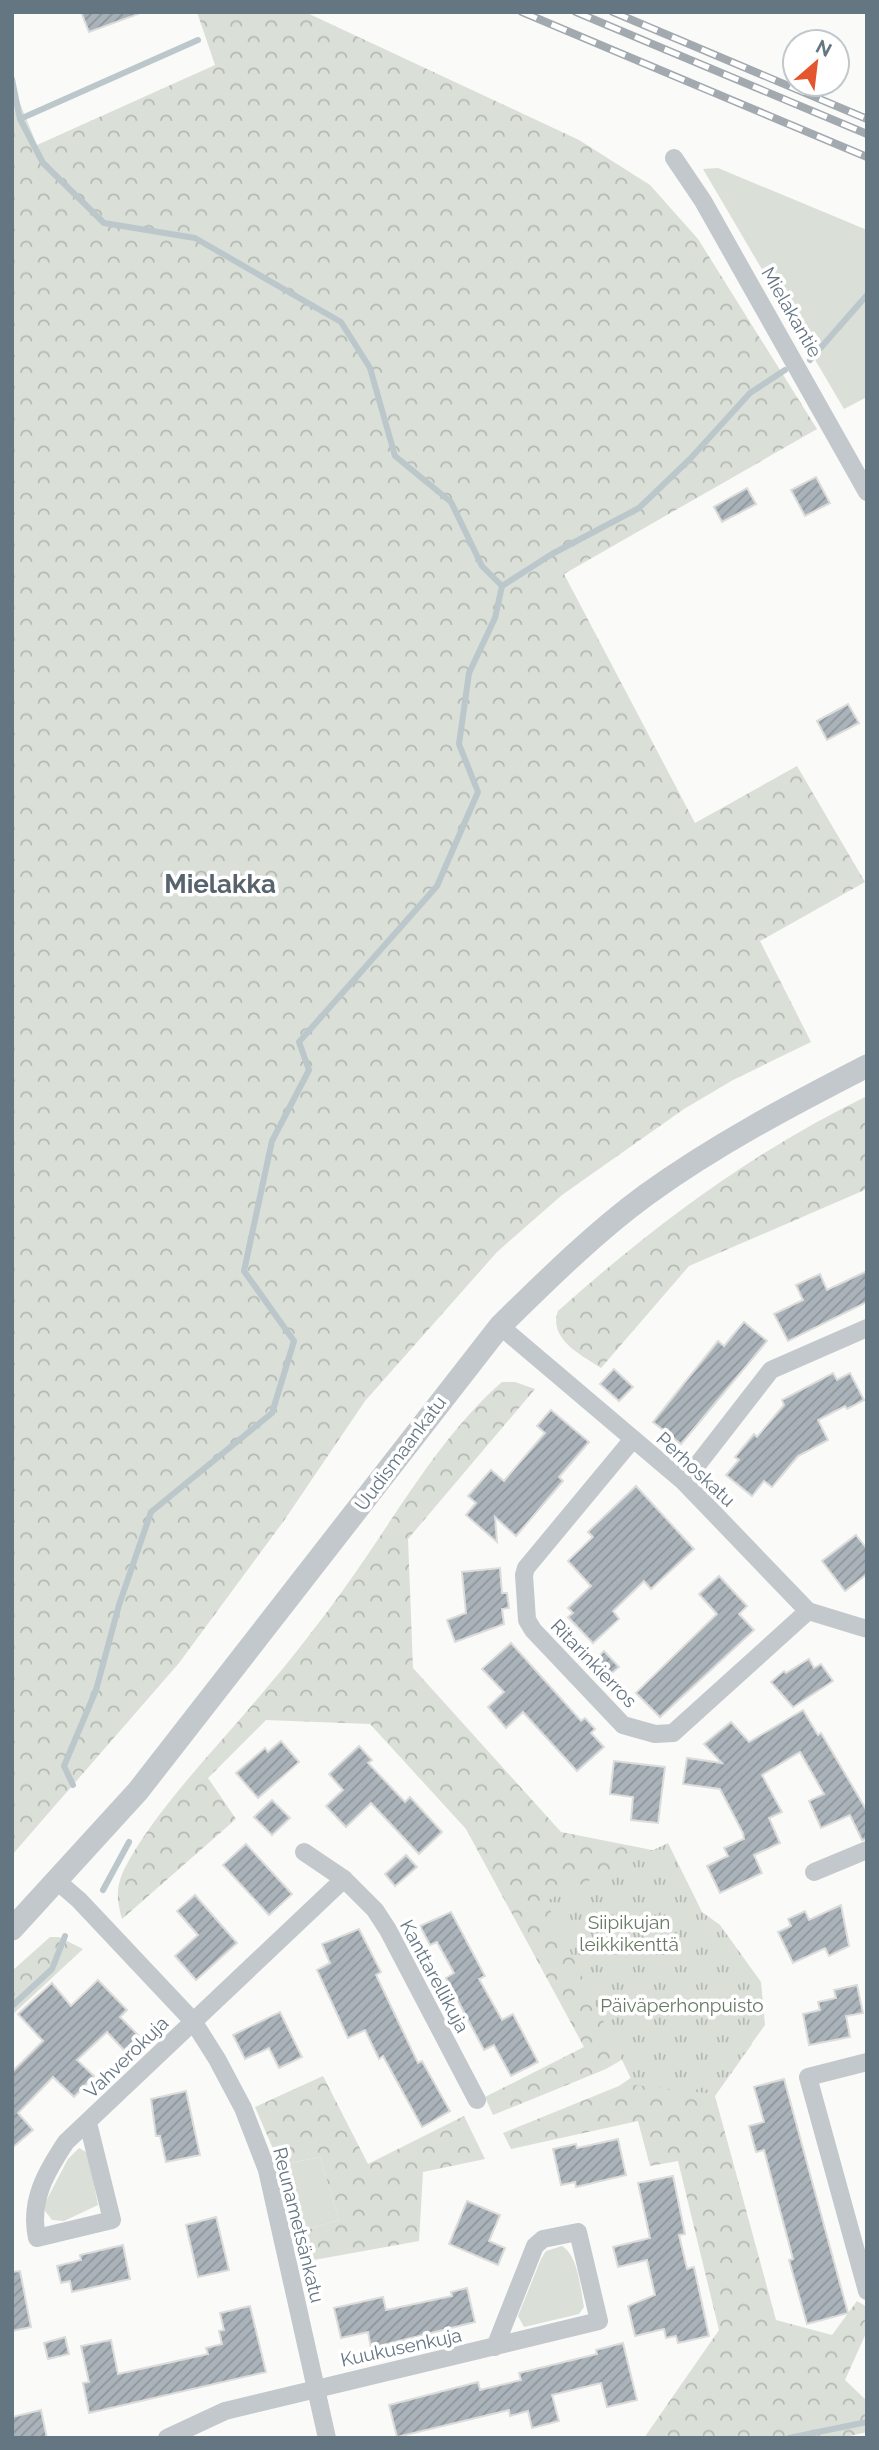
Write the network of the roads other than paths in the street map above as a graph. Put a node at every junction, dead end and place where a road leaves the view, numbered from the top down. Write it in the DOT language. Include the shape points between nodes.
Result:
graph roads {
  1 [pos="674,158"];
  2 [pos="867,492"];
  3 [pos="867,1066"];
  4 [pos="500,1326"];
  5 [pos="867,1328"];
  6 [pos="634,1439"];
  7 [pos="684,1482"];
  8 [pos="808,1611"];
  9 [pos="867,1629"];
  10 [pos="867,1850"];
  11 [pos="304,1852"];
  12 [pos="814,1872"];
  13 [pos="344,1879"];
  14 [pos="57,1881"];
  15 [pos="12,1929"];
  16 [pos="193,2021"];
  17 [pos="867,2062"];
  18 [pos="477,2100"];
  19 [pos="88,2123"];
  20 [pos="867,2291"];
  21 [pos="495,2347"];
  22 [pos="316,2387"];
  23 [pos="167,2438"];
  24 [pos="327,2438"];
  1 -- 2 [label="street, Mielakantie" via="722,234"];
  3 -- 4 [label="street, Uudismaankatu" via="710,1152 645,1196 565,1263"];
  4 -- 6 [label="street, Perhoskatu"];
  4 -- 14 [label="street, Uudismaankatu" via="138,1791"];
  5 -- 7 [label="street" via="771,1370"];
  6 -- 7 [label="street, Perhoskatu"];
  6 -- 8 [label="street, Ritarinkierros" via="524,1575 527,1620 533,1630 624,1725 654,1734 673,1733"];
  7 -- 8 [label="street, Perhoskatu"];
  8 -- 9 [label="street, Perhoskatu"];
  10 -- 12 [label="street"];
  11 -- 13 [label="street, Kanttarellikuja"];
  13 -- 16 [label="street"];
  13 -- 18 [label="street, Kanttarellikuja" via="388,1930"];
  14 -- 15 [label="street, Uudismaankatu"];
  14 -- 16 [label="street, Reunametsänkatu"];
  16 -- 19 [label="street, Vahverokuja"];
  16 -- 22 [label="street, Reunametsänkatu" via="243,2108 267,2170"];
  17 -- 20 [label="street" via="808,2077"];
  19 -- 19 [label="street, Vahverokuja" via="66,2142 47,2170 35,2203 37,2238 112,2220"];
  21 -- 21 [label="street, Kuukusenkuja" via="535,2246 543,2239 578,2232 600,2321"];
  21 -- 22 [label="street, Kuukusenkuja"];
  22 -- 23 [label="street, Kuukusenkuja" via="225,2411"];
  22 -- 24 [label="street, Reunametsänkatu"];
}
